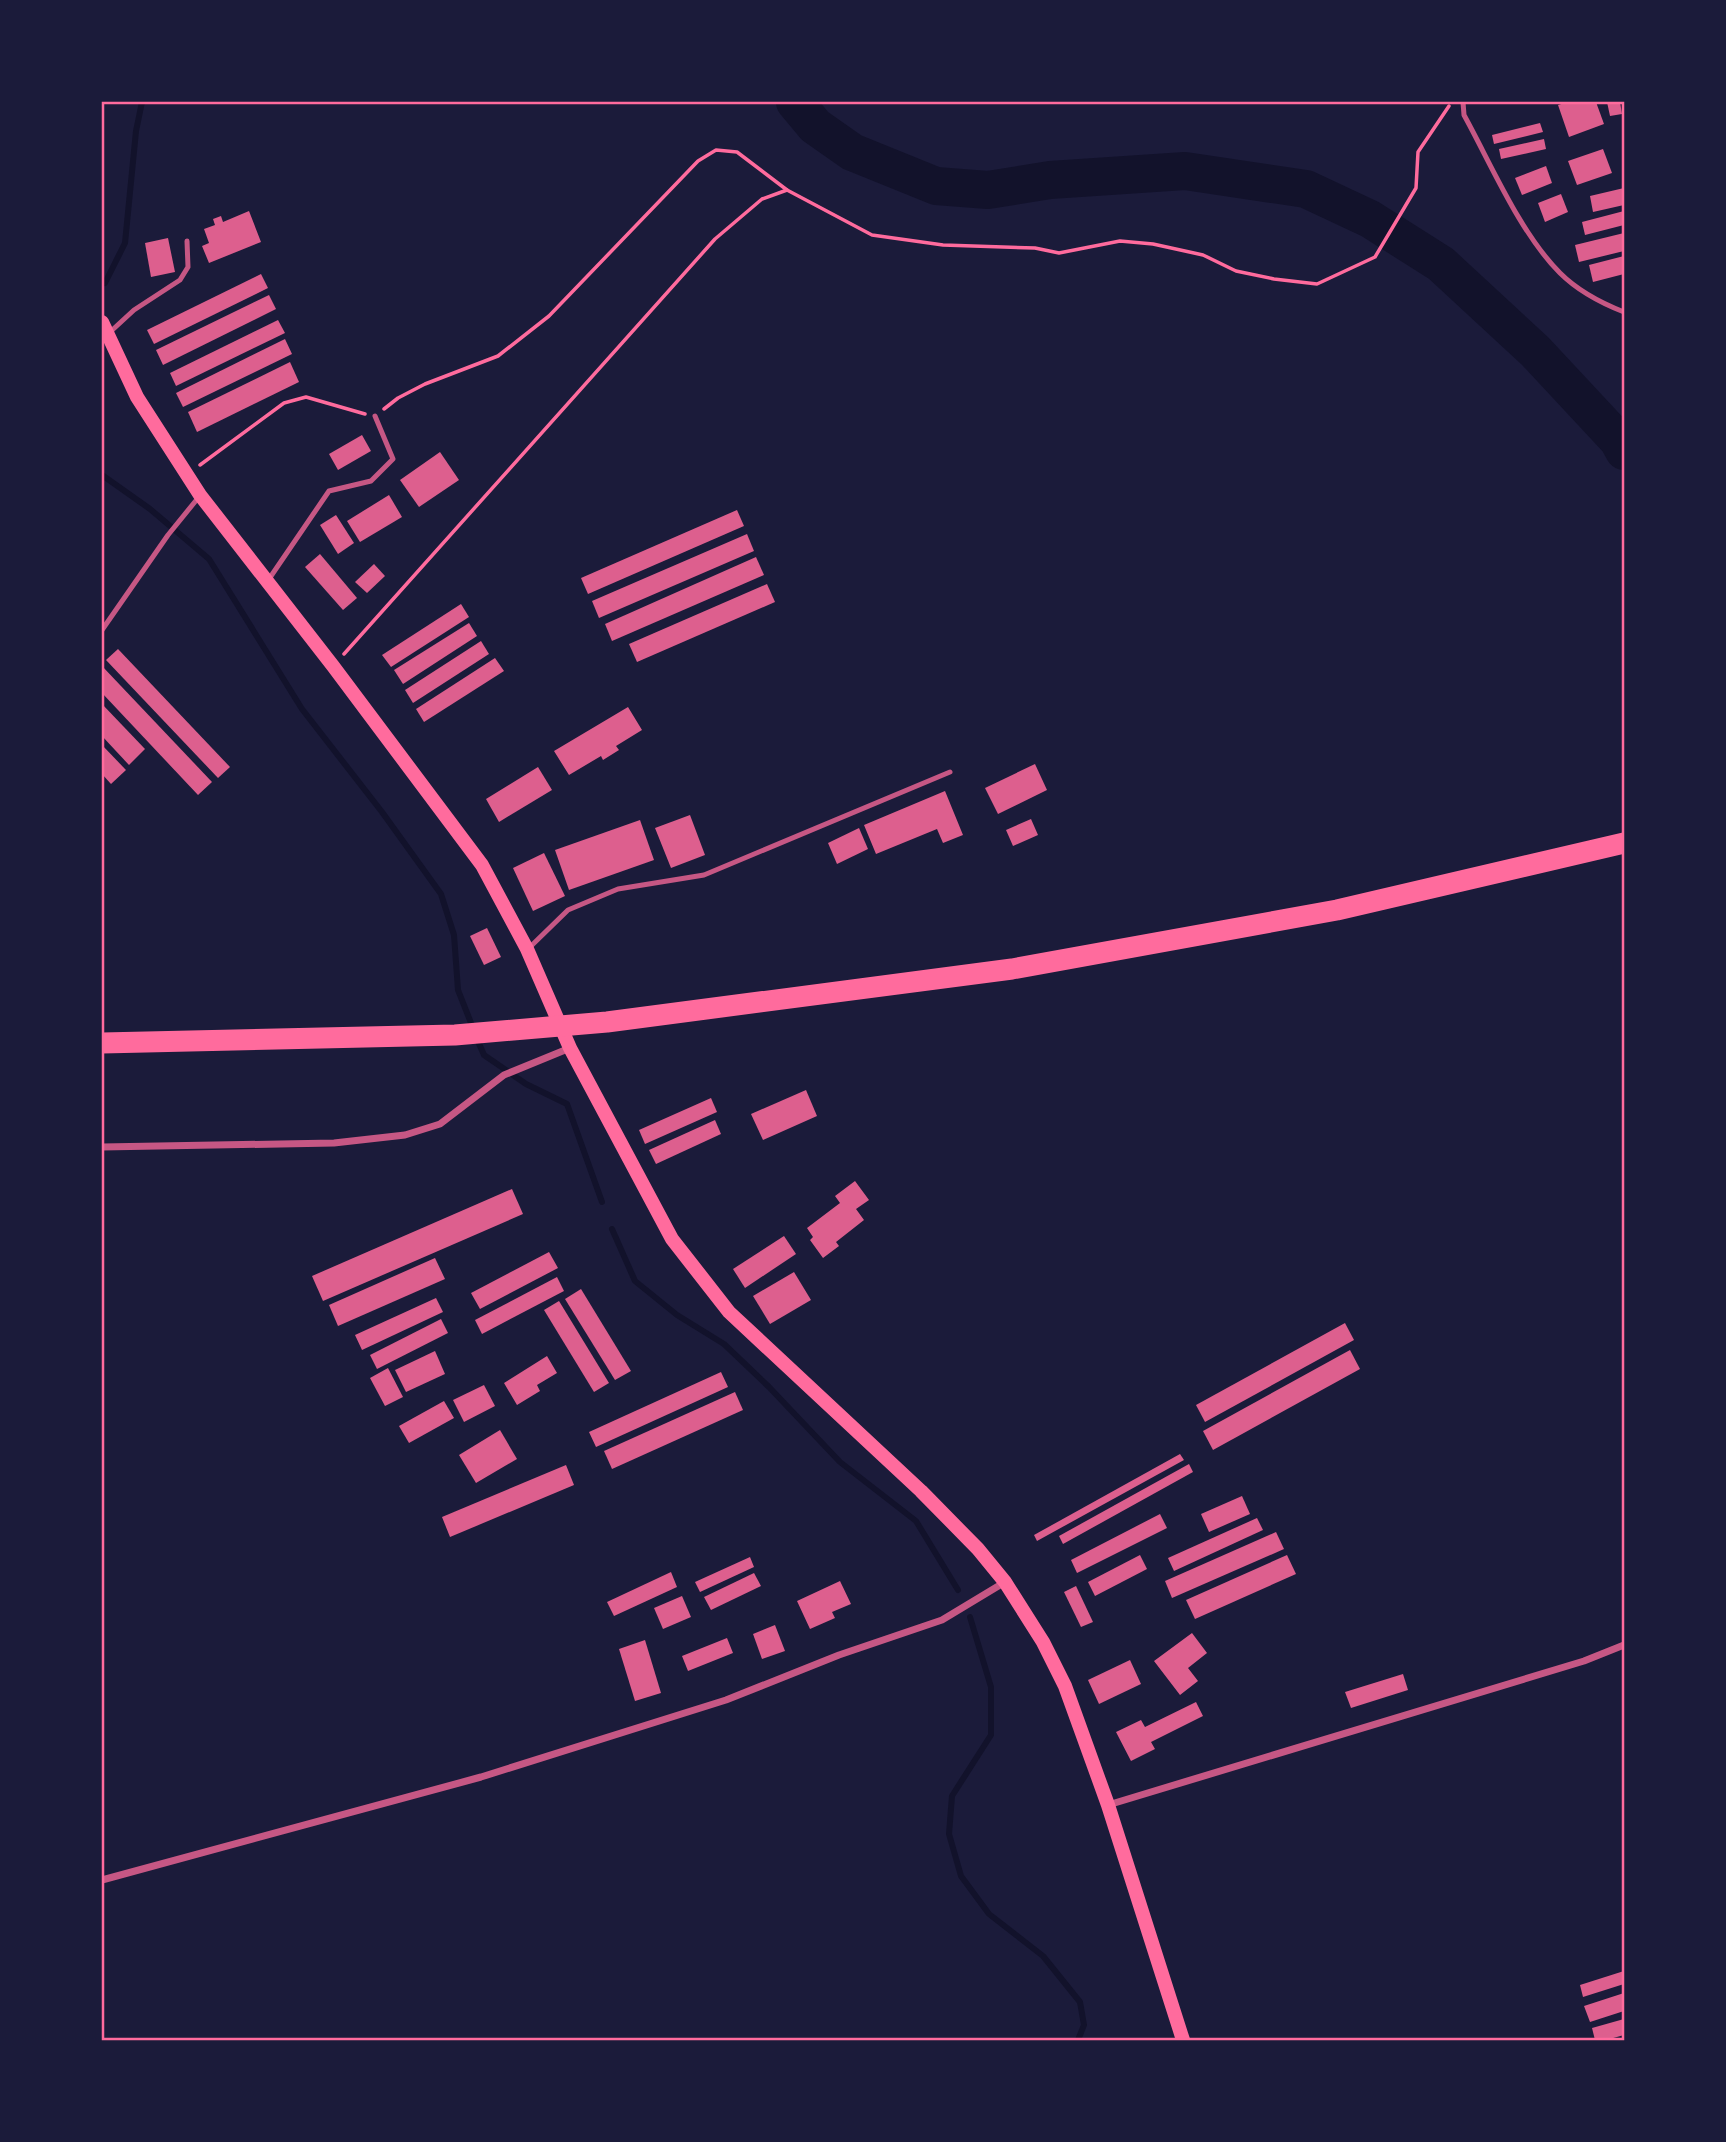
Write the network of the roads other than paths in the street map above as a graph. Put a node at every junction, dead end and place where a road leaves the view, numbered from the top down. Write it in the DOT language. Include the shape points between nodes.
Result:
graph roads {
  1 [pos="1463,102"];
  2 [pos="187,241"];
  3 [pos="1625,312"];
  4 [pos="104,328"];
  5 [pos="375,416"];
  6 [pos="200,495"];
  7 [pos="267,582"];
  8 [pos="102,630"];
  9 [pos="950,772"];
  10 [pos="1625,843"];
  11 [pos="527,950"];
  12 [pos="102,1043"];
  13 [pos="570,1048"];
  14 [pos="102,1147"];
  15 [pos="1005,1582"];
  16 [pos="1625,1645"];
  17 [pos="1108,1805"];
  18 [pos="102,1880"];
  19 [pos="1183,2040"];
  1 -- 3 [label="lane" via="1464,115 1528,232 1560,273 1599,302"];
  2 -- 4 [label="lane" via="188,267 180,280"];
  4 -- 6 [label="main road" via="137,397"];
  5 -- 7 [label="lane" via="393,459 371,481 329,491"];
  6 -- 7 [label="main road"];
  6 -- 8 [label="lane"];
  7 -- 11 [label="main road" via="482,865"];
  9 -- 11 [label="lane" via="704,875 618,889 568,910"];
  10 -- 12 [label="highway" via="1337,910 1012,969 607,1022 454,1035"];
  11 -- 13 [label="main road"];
  13 -- 14 [label="street" via="504,1075 440,1124 404,1135 334,1143"];
  13 -- 15 [label="main road" via="673,1239 729,1312 921,1491"];
  15 -- 17 [label="main road" via="1065,1686"];
  15 -- 18 [label="street" via="942,1620 726,1700 481,1777"];
  16 -- 17 [label="street"];
  17 -- 19 [label="main road"];
}
